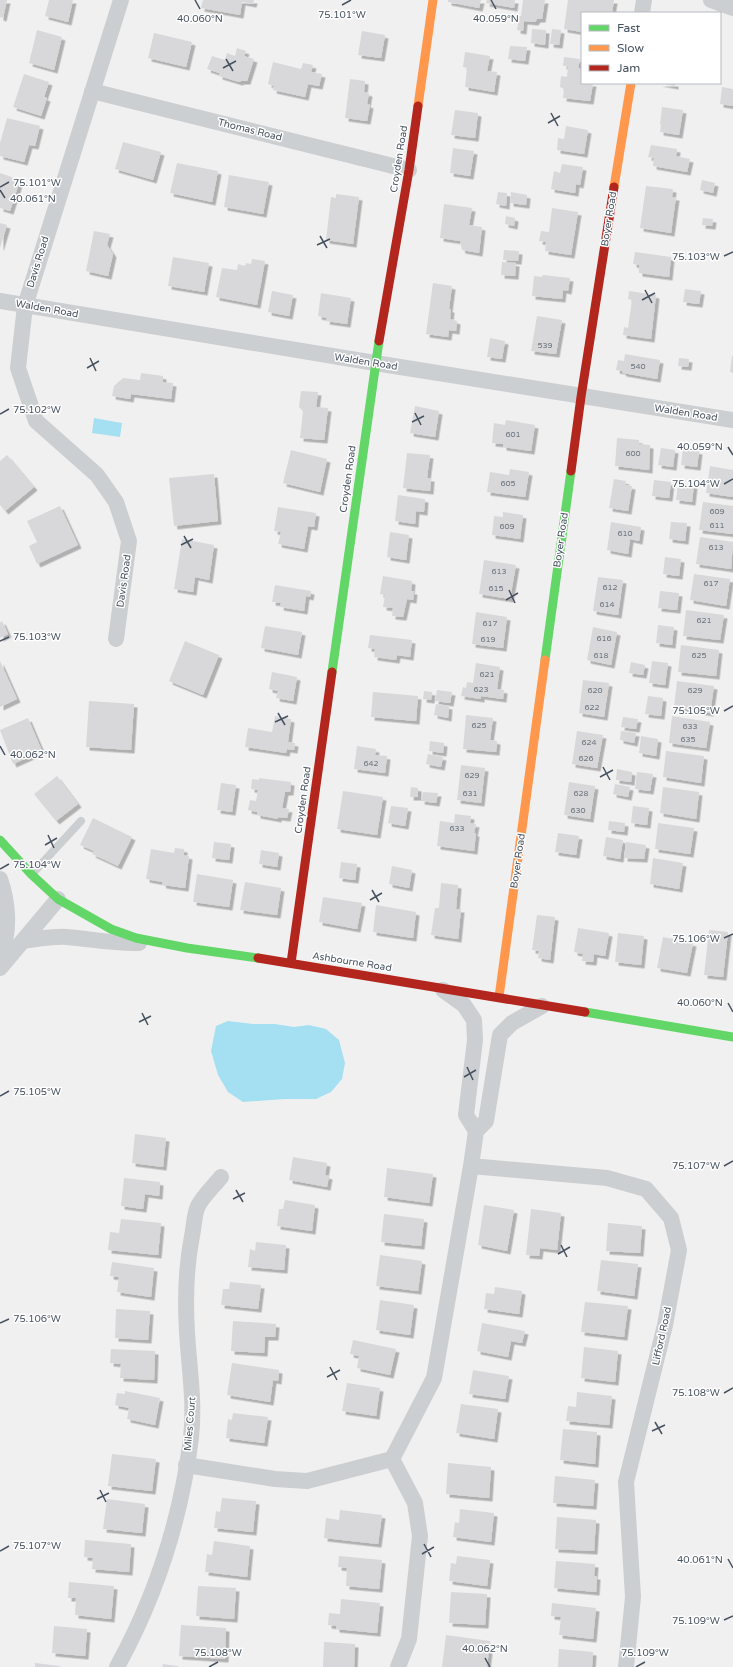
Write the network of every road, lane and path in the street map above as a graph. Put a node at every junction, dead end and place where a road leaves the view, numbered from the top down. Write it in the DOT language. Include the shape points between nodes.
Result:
graph roads {
  1 [pos="121,0"];
  2 [pos="433,0"];
  3 [pos="644,0"];
  4 [pos="710,0"];
  5 [pos="733,8"];
  6 [pos="642,12"];
  7 [pos="631,84"];
  8 [pos="92,91"];
  9 [pos="409,170"];
  10 [pos="0,301"];
  11 [pos="25,306"];
  12 [pos="375,363"];
  13 [pos="581,397"];
  14 [pos="733,420"];
  15 [pos="116,639"];
  16 [pos="81,821"];
  17 [pos="0,840"];
  18 [pos="31,874"];
  19 [pos="0,879"];
  20 [pos="58,899"];
  21 [pos="23,941"];
  22 [pos="161,943"];
  23 [pos="0,955"];
  24 [pos="291,963"];
  25 [pos="0,968"];
  26 [pos="437,987"];
  27 [pos="499,997"];
  28 [pos="542,1006"];
  29 [pos="733,1037"];
  30 [pos="476,1131"];
  31 [pos="471,1166"];
  32 [pos="221,1177"];
  33 [pos="392,1459"];
  34 [pos="186,1465"];
  35 [pos="117,1667"];
  36 [pos="398,1667"];
  37 [pos="626,1667"];
  1 -- 8 [label="street, Davis Road"];
  2 -- 9 [label="street, Croyden Road"];
  3 -- 6 [label="street"];
  4 -- 5 [label="street"];
  7 -- 13 [label="street, Boyer Road"];
  8 -- 9 [label="street, Thomas Road"];
  8 -- 11 [label="street, Davis Road"];
  9 -- 12 [label="street, Croyden Road"];
  10 -- 11 [label="street, Walden Road"];
  11 -- 12 [label="street, Walden Road"];
  11 -- 15 [label="street, Davis Road" via="18,368 36,421 97,475 116,502 129,541"];
  12 -- 13 [label="street, Walden Road"];
  12 -- 24 [label="street, Croyden Road"];
  13 -- 14 [label="street, Walden Road"];
  13 -- 27 [label="street, Boyer Road"];
  16 -- 18 [label="lane"];
  17 -- 18 [label="street, Ashbourne Road"];
  18 -- 20 [label="street, Ashbourne Road"];
  19 -- 23 [label="street" via="7,902 5,935"];
  20 -- 21 [label="street"];
  20 -- 22 [label="street, Ashbourne Road" via="111,929"];
  21 -- 22 [label="street" via="66,937 121,944"];
  21 -- 25 [label="street"];
  22 -- 24 [label="street, Ashbourne Road"];
  24 -- 26 [label="street, Ashbourne Road"];
  26 -- 27 [label="street, Ashbourne Road"];
  26 -- 30 [label="street" via="464,1005 474,1020 475,1040 466,1116"];
  27 -- 28 [label="street, Ashbourne Road"];
  28 -- 29 [label="street, Ashbourne Road"];
  28 -- 30 [label="street" via="512,1023 500,1035 486,1121"];
  30 -- 31 [label="street"];
  31 -- 33 [label="street" via="434,1378"];
  31 -- 37 [label="street, Lifford Road" via="613,1180 646,1189 671,1218 679,1250 665,1325 626,1482 633,1596"];
  32 -- 34 [label="street, Miles Court" via="198,1206 187,1259 187,1331 193,1390 191,1437"];
  33 -- 34 [label="street" via="307,1481 275,1480"];
  33 -- 36 [label="street" via="415,1503 420,1536 409,1639"];
  34 -- 35 [label="street, Miles Court" via="178,1513 165,1558 148,1604"];
}
